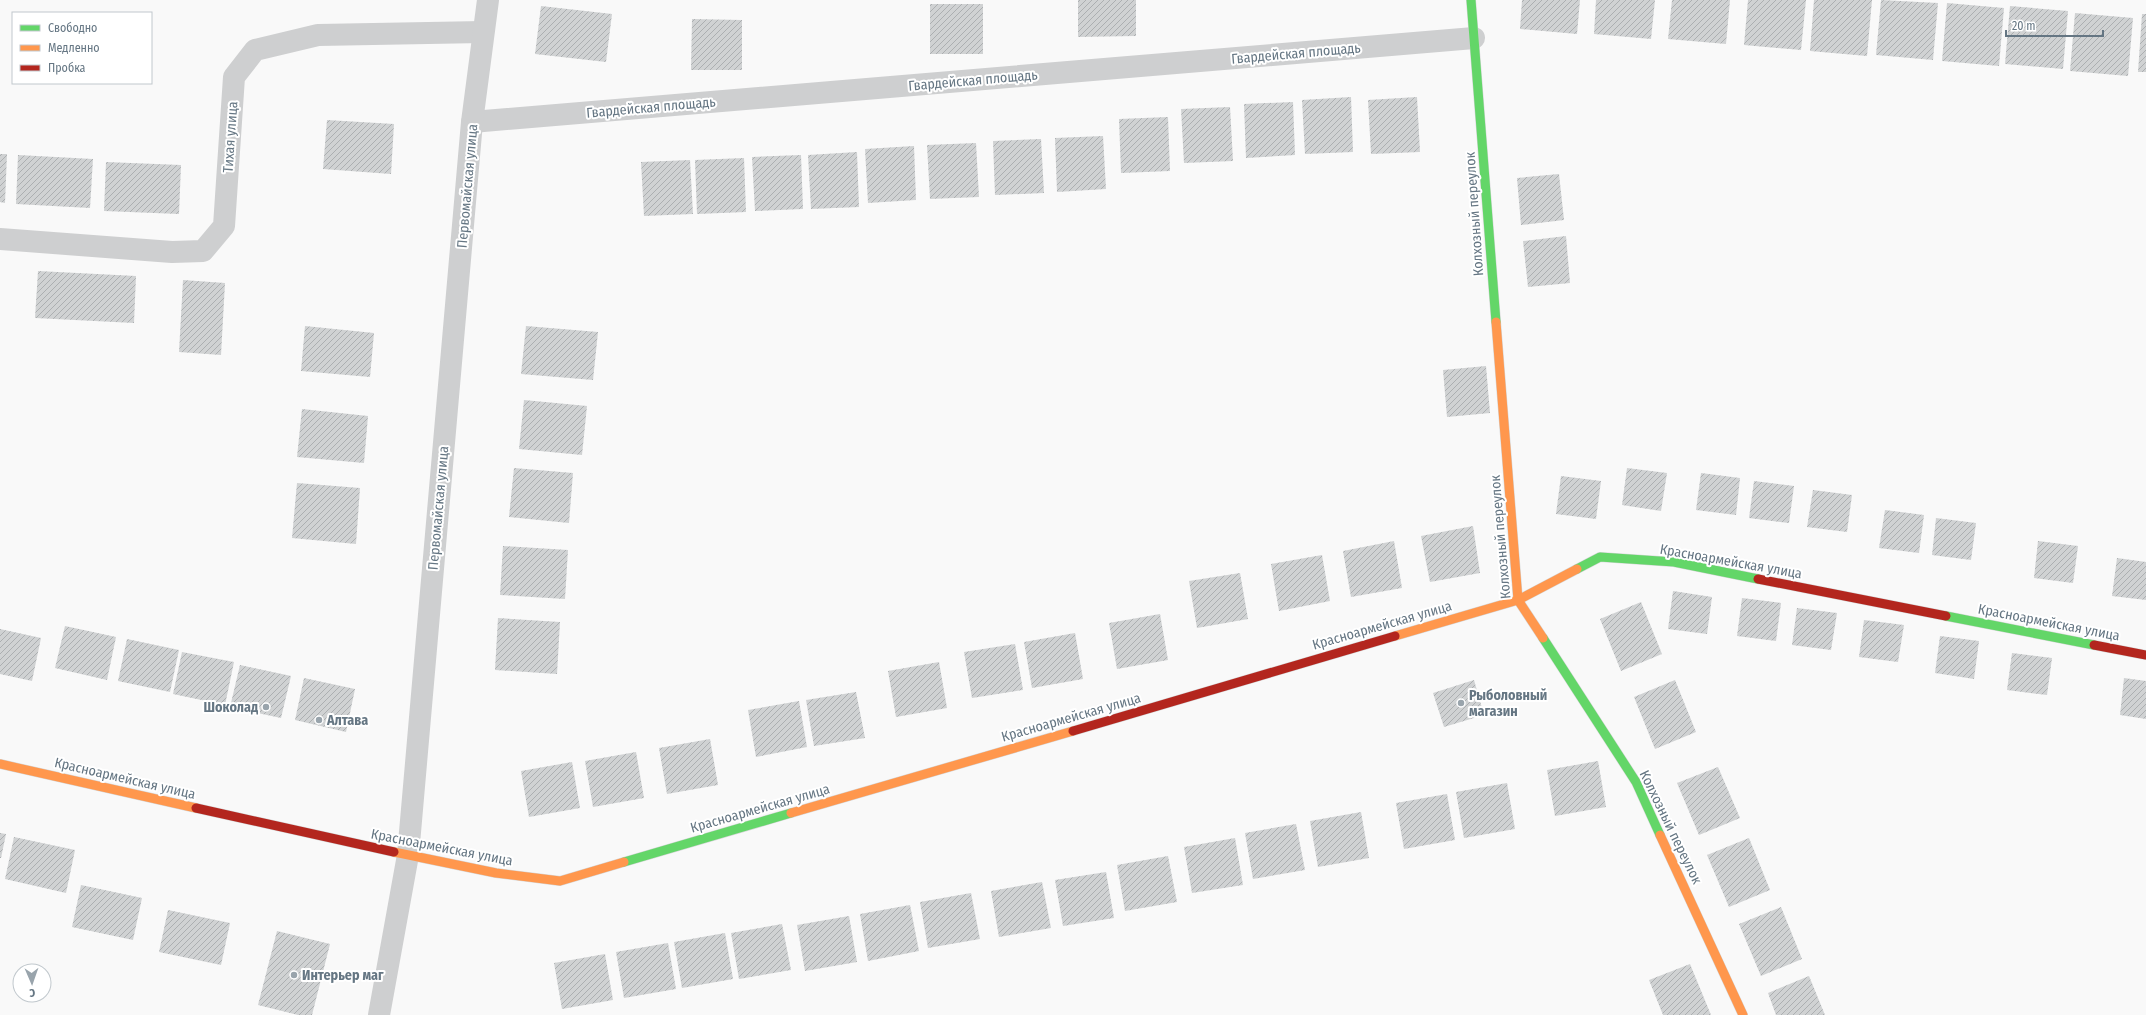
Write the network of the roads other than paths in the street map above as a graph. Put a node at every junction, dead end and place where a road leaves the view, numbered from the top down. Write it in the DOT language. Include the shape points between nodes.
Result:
graph roads {
  1 [pos="488,0"];
  2 [pos="1471,0"];
  3 [pos="483,32"];
  4 [pos="1474,38"];
  5 [pos="472,122"];
  6 [pos="0,239"];
  7 [pos="1518,600"];
  8 [pos="2146,655"];
  9 [pos="0,764"];
  10 [pos="408,856"];
  11 [pos="379,1015"];
  12 [pos="1743,1015"];
  1 -- 3 [label="street, Первомайская улица"];
  2 -- 4 [label="street, Колхозный переулок"];
  3 -- 5 [label="street, Первомайская улица"];
  3 -- 6 [label="street, Тихая улица" via="318,35 255,50 234,77 224,226 203,251 172,252"];
  4 -- 5 [label="street, Гвардейская площадь"];
  4 -- 7 [label="street, Колхозный переулок"];
  5 -- 10 [label="street, Первомайская улица"];
  7 -- 8 [label="street, Красноармейская улица" via="1600,557 1674,562"];
  7 -- 10 [label="street, Красноармейская улица" via="560,881 496,873"];
  7 -- 12 [label="street, Колхозный переулок" via="1636,782"];
  9 -- 10 [label="street, Красноармейская улица"];
  10 -- 11 [label="street, Первомайская улица"];
}
